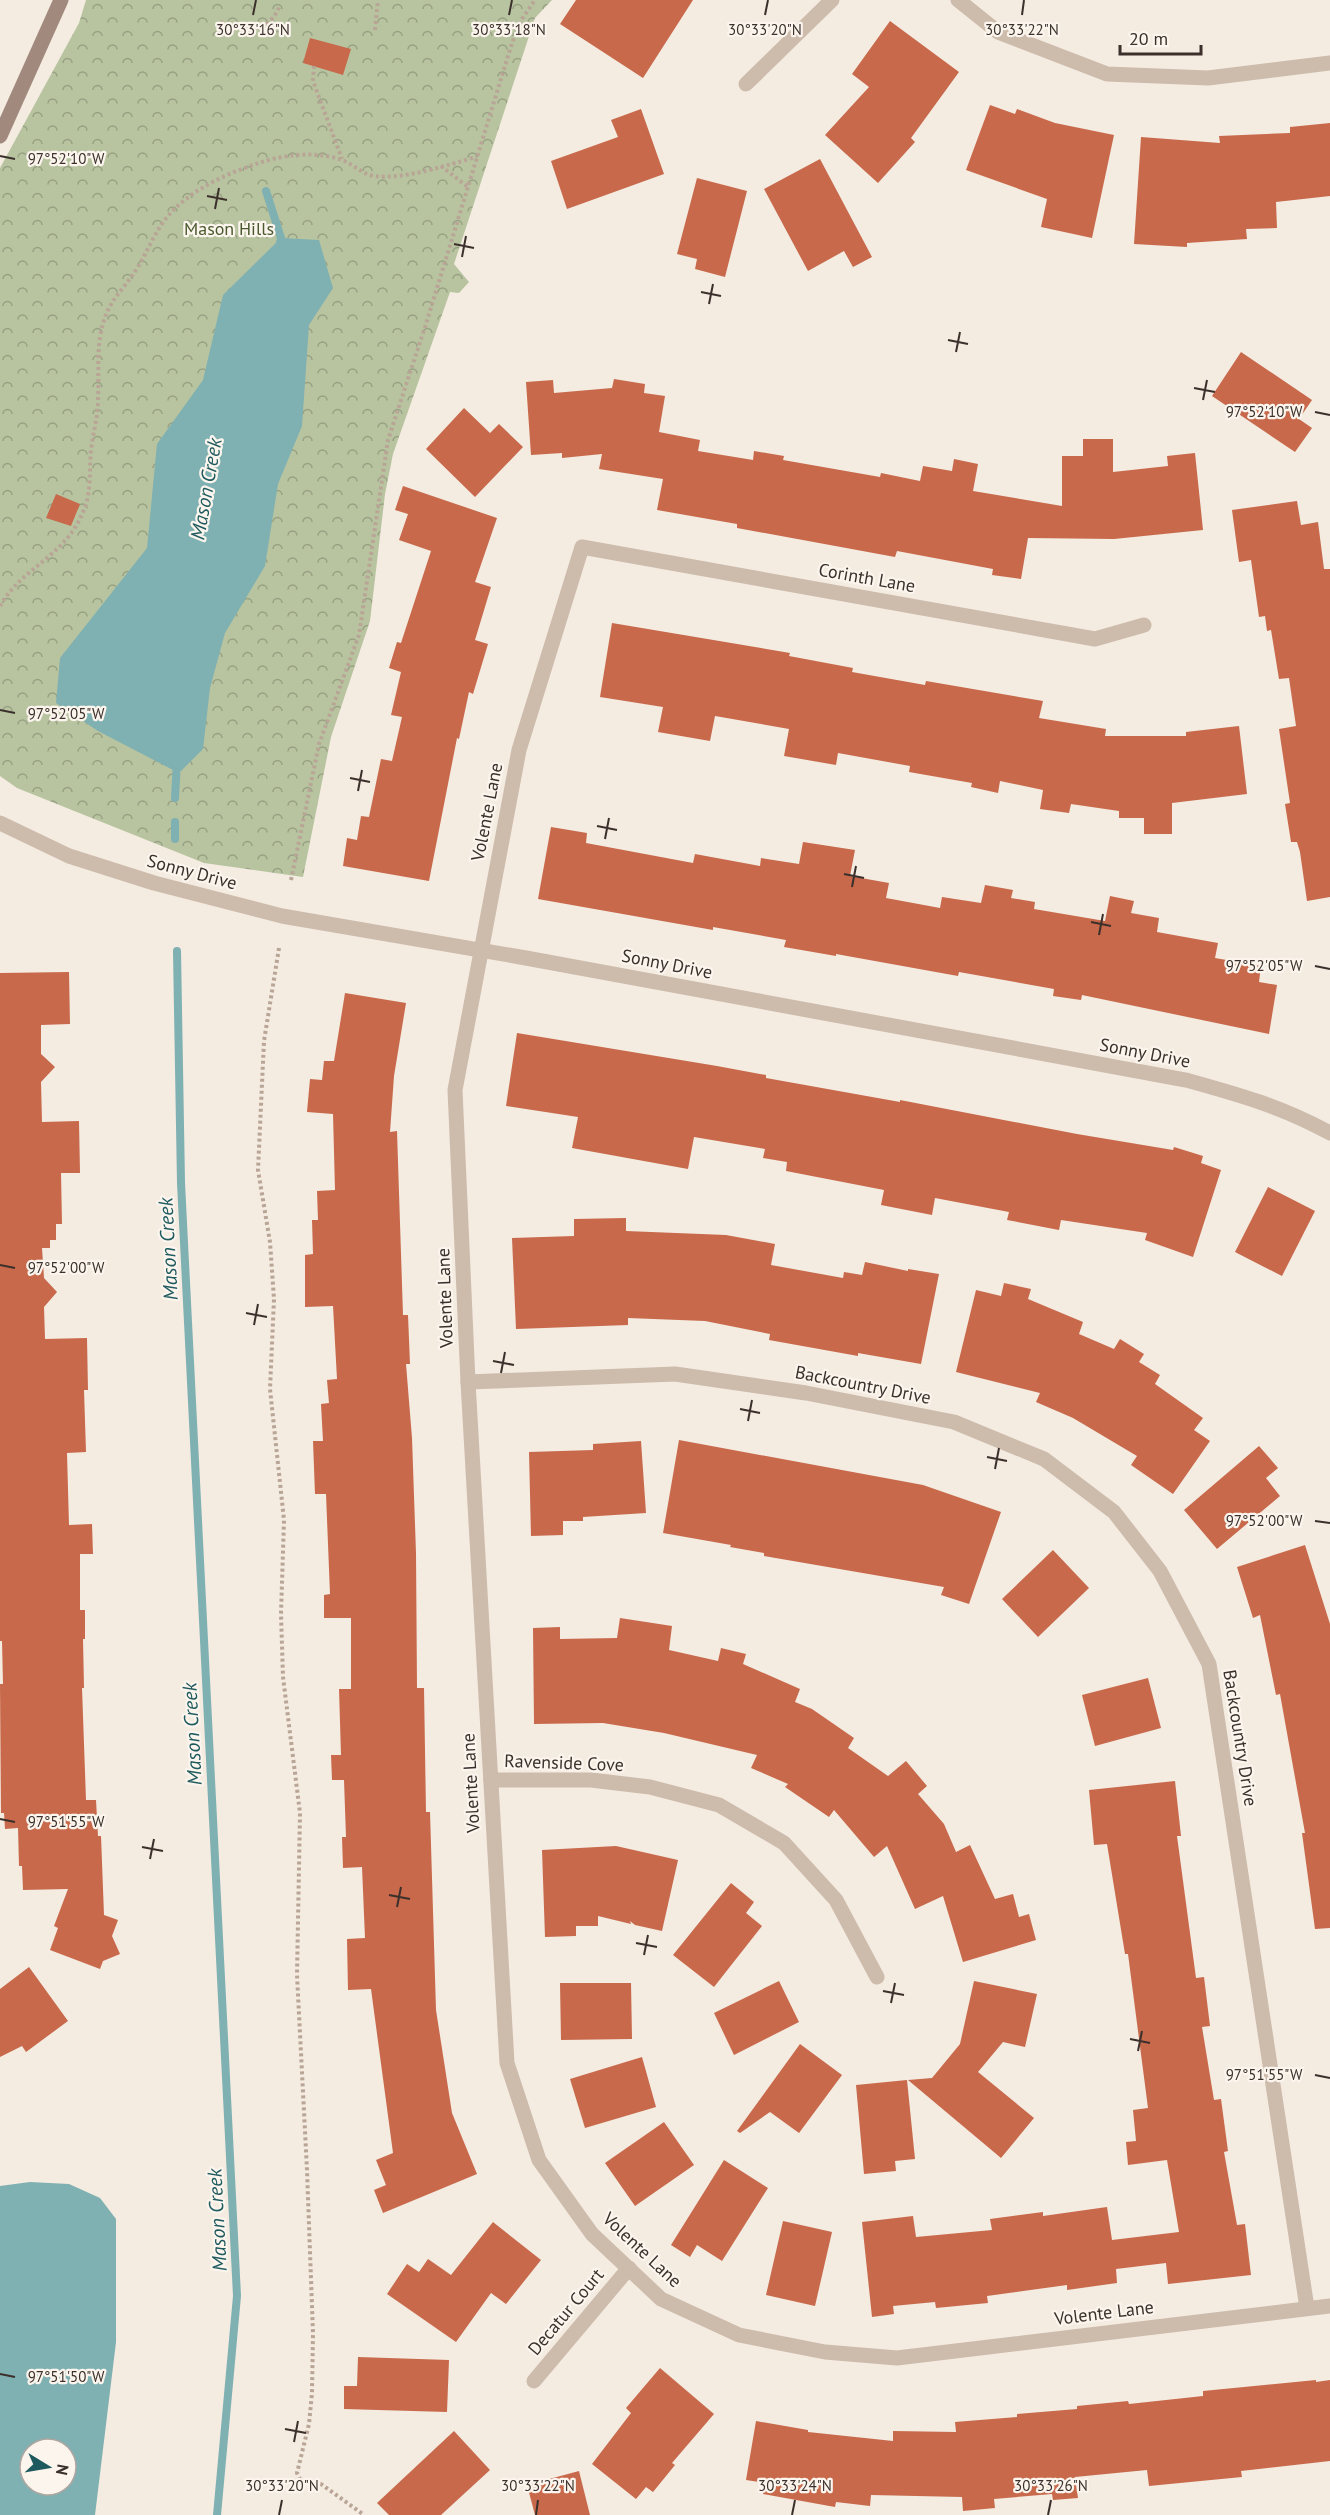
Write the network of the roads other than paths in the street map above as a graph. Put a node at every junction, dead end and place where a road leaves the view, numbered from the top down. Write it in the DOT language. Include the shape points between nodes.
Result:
graph roads {
  1 [pos="61,0"];
  2 [pos="831,0"];
  3 [pos="958,0"];
  4 [pos="1330,63"];
  5 [pos="746,84"];
  6 [pos="0,136"];
  7 [pos="582,548"];
  8 [pos="1144,625"];
  9 [pos="0,823"];
  10 [pos="480,950"];
  11 [pos="1330,1133"];
  12 [pos="468,1382"];
  13 [pos="490,1780"];
  14 [pos="877,1977"];
  15 [pos="629,2268"];
  16 [pos="1330,2306"];
  17 [pos="1307,2308"];
  18 [pos="534,2381"];
  1 -- 6 [label="main road"];
  2 -- 5 [label="street"];
  3 -- 4 [label="street" via="998,32 1107,74 1208,78"];
  7 -- 8 [label="street, Corinth Lane" via="1095,639"];
  7 -- 10 [label="street, Volente Lane" via="519,750"];
  9 -- 10 [label="street, Sonny Drive" via="69,856 154,884 282,916"];
  10 -- 11 [label="street, Sonny Drive" via="1186,1080 1253,1098"];
  10 -- 12 [label="street, Volente Lane" via="455,1090"];
  12 -- 13 [label="street, Volente Lane"];
  12 -- 17 [label="street, Backcountry Drive" via="675,1374 806,1393 954,1422 1044,1459 1114,1512 1160,1571 1209,1664"];
  13 -- 14 [label="street, Ravenside Cove" via="591,1780 650,1787 719,1805 784,1843 836,1900"];
  13 -- 15 [label="street, Volente Lane" via="507,2063 539,2160 592,2234"];
  15 -- 17 [label="street, Volente Lane" via="661,2299 739,2335 825,2352 897,2358"];
  15 -- 18 [label="street, Decatur Court"];
  16 -- 17 [label="street, Volente Lane"];
}
